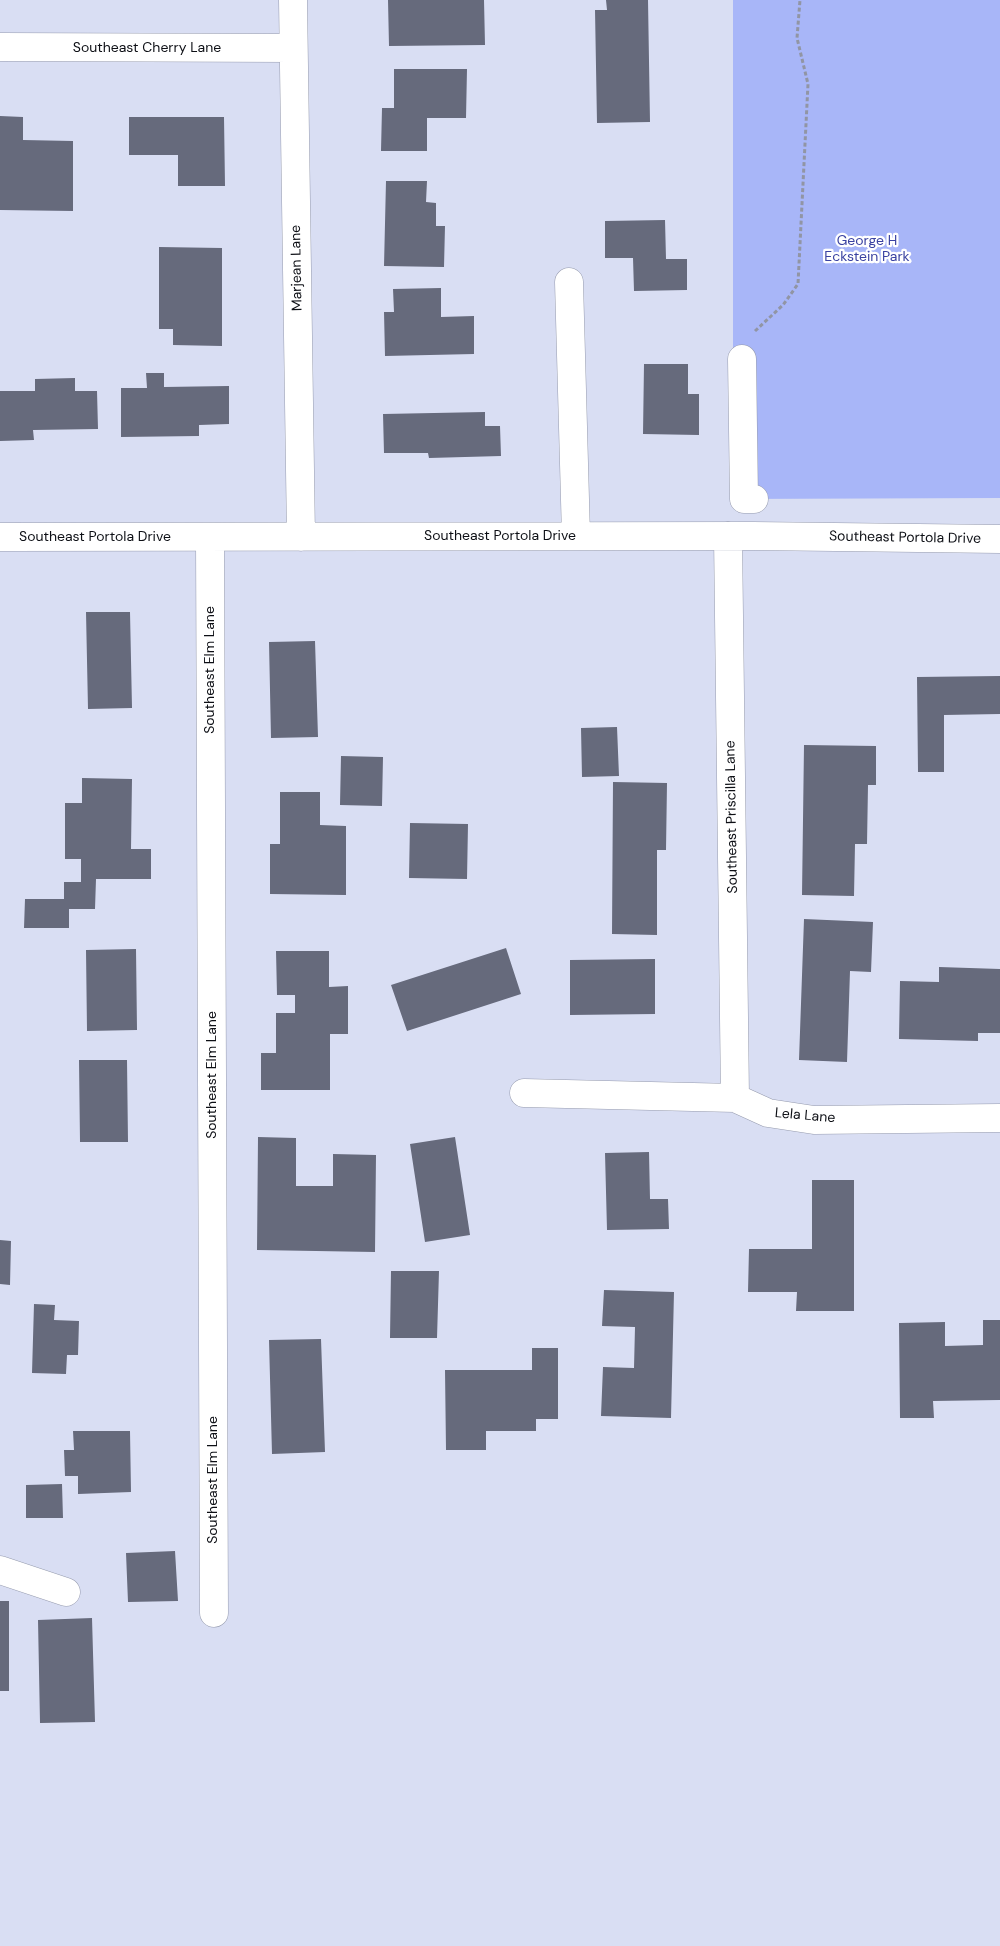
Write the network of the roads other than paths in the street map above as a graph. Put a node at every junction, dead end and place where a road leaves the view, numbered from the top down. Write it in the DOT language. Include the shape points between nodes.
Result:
graph roads {
  1 [pos="293,0"];
  2 [pos="0,48"];
  3 [pos="293,48"];
  4 [pos="569,282"];
  5 [pos="742,359"];
  6 [pos="754,498"];
  7 [pos="576,536"];
  8 [pos="728,536"];
  9 [pos="0,537"];
  10 [pos="301,537"];
  11 [pos="210,538"];
  12 [pos="1000,539"];
  13 [pos="524,1093"];
  14 [pos="735,1098"];
  15 [pos="1000,1118"];
  16 [pos="0,1570"];
  17 [pos="66,1592"];
  18 [pos="214,1613"];
  1 -- 3 [label="street, Marjean Lane"];
  2 -- 3 [label="street, Southeast Cherry Lane"];
  3 -- 10 [label="street, Marjean Lane"];
  4 -- 7 [label="street"];
  5 -- 6 [label="street" via="744,498"];
  7 -- 8 [label="street, Southeast Portola Drive"];
  7 -- 10 [label="street, Southeast Portola Drive"];
  8 -- 12 [label="street, Southeast Portola Drive"];
  8 -- 14 [label="street, Southeast Priscilla Lane"];
  9 -- 11 [label="street, Southeast Portola Drive"];
  10 -- 11 [label="street, Southeast Portola Drive"];
  11 -- 18 [label="street, Southeast Elm Lane"];
  13 -- 14 [label="street, Lela Lane"];
  14 -- 15 [label="street, Lela Lane" via="768,1113 814,1120"];
  16 -- 17 [label="street"];
}
